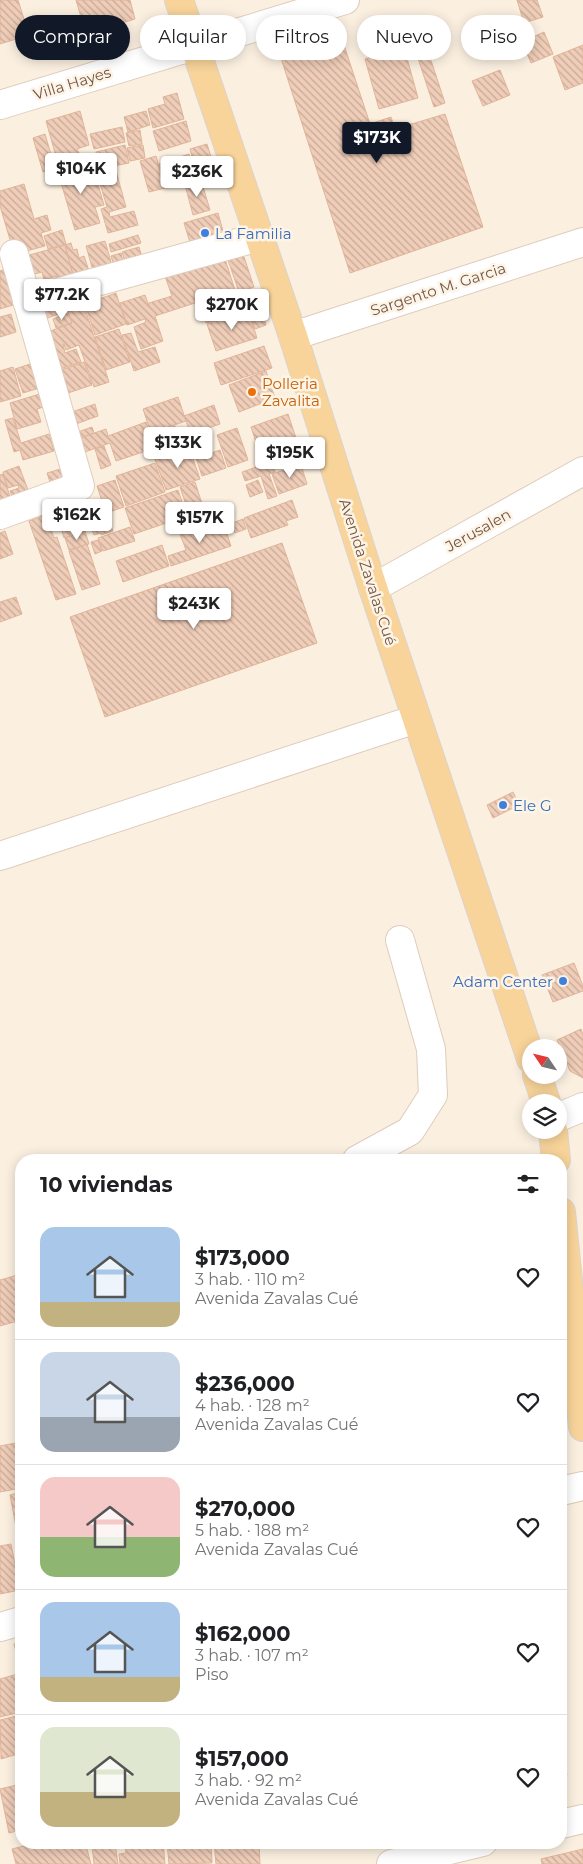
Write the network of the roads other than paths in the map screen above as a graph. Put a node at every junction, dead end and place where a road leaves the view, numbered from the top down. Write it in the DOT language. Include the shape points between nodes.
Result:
graph roads {
  1 [pos="179,0"];
  2 [pos="344,0"];
  3 [pos="184,15"];
  4 [pos="246,30"];
  5 [pos="148,60"];
  6 [pos="199,60"];
  7 [pos="0,105"];
  8 [pos="259,237"];
  9 [pos="583,242"];
  10 [pos="14,254"];
  11 [pos="27,300"];
  12 [pos="293,336"];
  13 [pos="583,471"];
  14 [pos="0,515"];
  15 [pos="373,588"];
  16 [pos="416,719"];
  17 [pos="0,856"];
  18 [pos="400,940"];
  19 [pos="524,1039"];
  20 [pos="583,1107"];
  21 [pos="567,1114"];
  22 [pos="554,1139"];
  23 [pos="368,1154"];
  24 [pos="555,1154"];
  25 [pos="567,1271"];
  26 [pos="583,1427"];
  27 [pos="583,1486"];
  28 [pos="567,1490"];
  29 [pos="15,1623"];
  30 [pos="0,1627"];
  31 [pos="583,1819"];
  32 [pos="567,1823"];
  33 [pos="454,1849"];
  34 [pos="391,1864"];
  1 -- 3 [label="main road, Avenida Zavalas Cué"];
  2 -- 4 [label="street, Villa Hayes"];
  5 -- 7 [label="street, Villa Hayes"];
  6 -- 8 [label="main road, Avenida Zavalas Cué"];
  8 -- 11 [label="street"];
  8 -- 12 [label="main road, Avenida Zavalas Cué"];
  9 -- 12 [label="street, Sargento M. Garcia"];
  10 -- 11 [label="street"];
  11 -- 14 [label="street" via="80,486"];
  12 -- 15 [label="main road, Avenida Zavalas Cué"];
  13 -- 15 [label="street, Jerusalen"];
  15 -- 16 [label="main road, Avenida Zavalas Cué"];
  16 -- 17 [label="street"];
  16 -- 19 [label="main road, Avenida Zavalas Cué"];
  18 -- 23 [label="street" via="432,1050 434,1095 410,1130"];
  20 -- 21 [label="street"];
  22 -- 24 [label="main road"];
  25 -- 26 [label="main road"];
  27 -- 28 [label="street"];
  29 -- 30 [label="street"];
  31 -- 32 [label="street"];
  33 -- 34 [label="street"];
}
